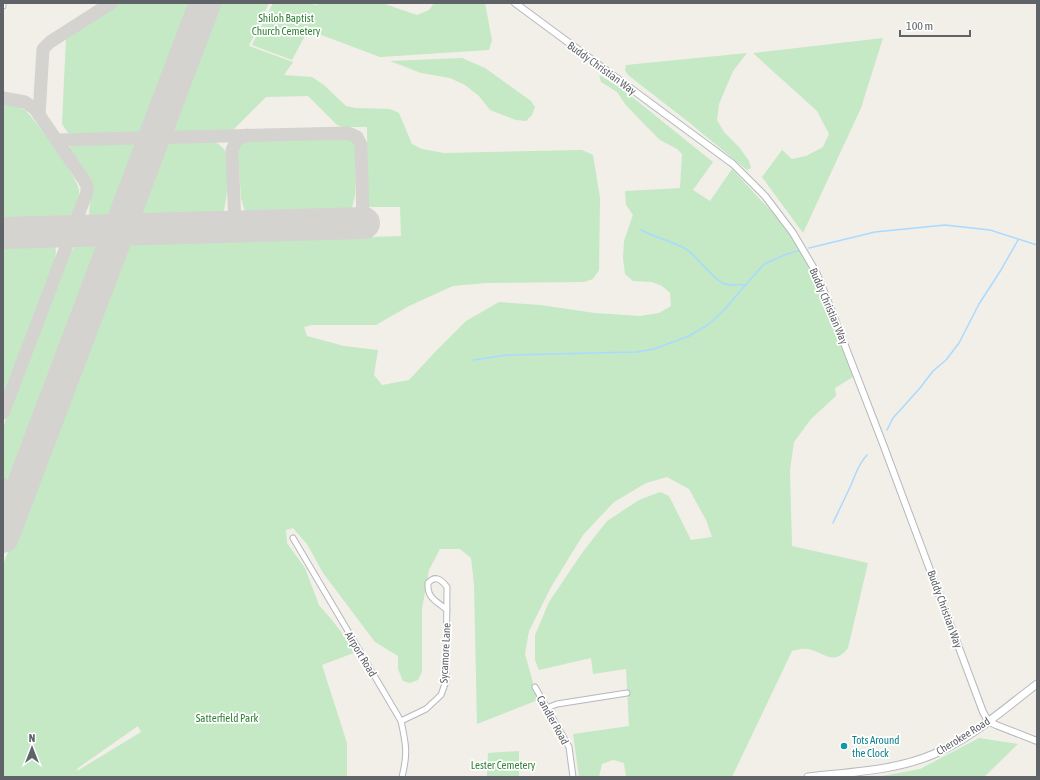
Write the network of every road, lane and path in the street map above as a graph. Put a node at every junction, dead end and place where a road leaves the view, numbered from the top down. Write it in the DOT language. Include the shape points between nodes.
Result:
graph roads {
  1 [pos="515,3"];
  2 [pos="293,538"];
  3 [pos="447,610"];
  4 [pos="1037,684"];
  5 [pos="535,687"];
  6 [pos="627,693"];
  7 [pos="547,708"];
  8 [pos="400,721"];
  9 [pos="988,721"];
  10 [pos="1037,741"];
  11 [pos="402,777"];
  12 [pos="573,777"];
  13 [pos="808,777"];
  1 -- 9 [label="street, Buddy Christian Way" via="733,164 765,196 794,233 825,294"];
  2 -- 8 [label="street, Airport Road"];
  3 -- 3 [label="street, Sycamore Lane" via="448,587 438,578 432,579 428,583 429,596"];
  3 -- 8 [label="street, Sycamore Lane" via="446,681 441,695 426,709"];
  4 -- 9 [label="main road, Cherokee Road"];
  5 -- 7 [label="street, Candler Road"];
  6 -- 7 [label="street" via="557,704"];
  7 -- 12 [label="street, Candler Road" via="569,747"];
  8 -- 11 [label="street, Airport Road" via="406,749"];
  9 -- 10 [label="street"];
  9 -- 13 [label="main road, Cherokee Road" via="949,747 918,760 880,768"];
}
